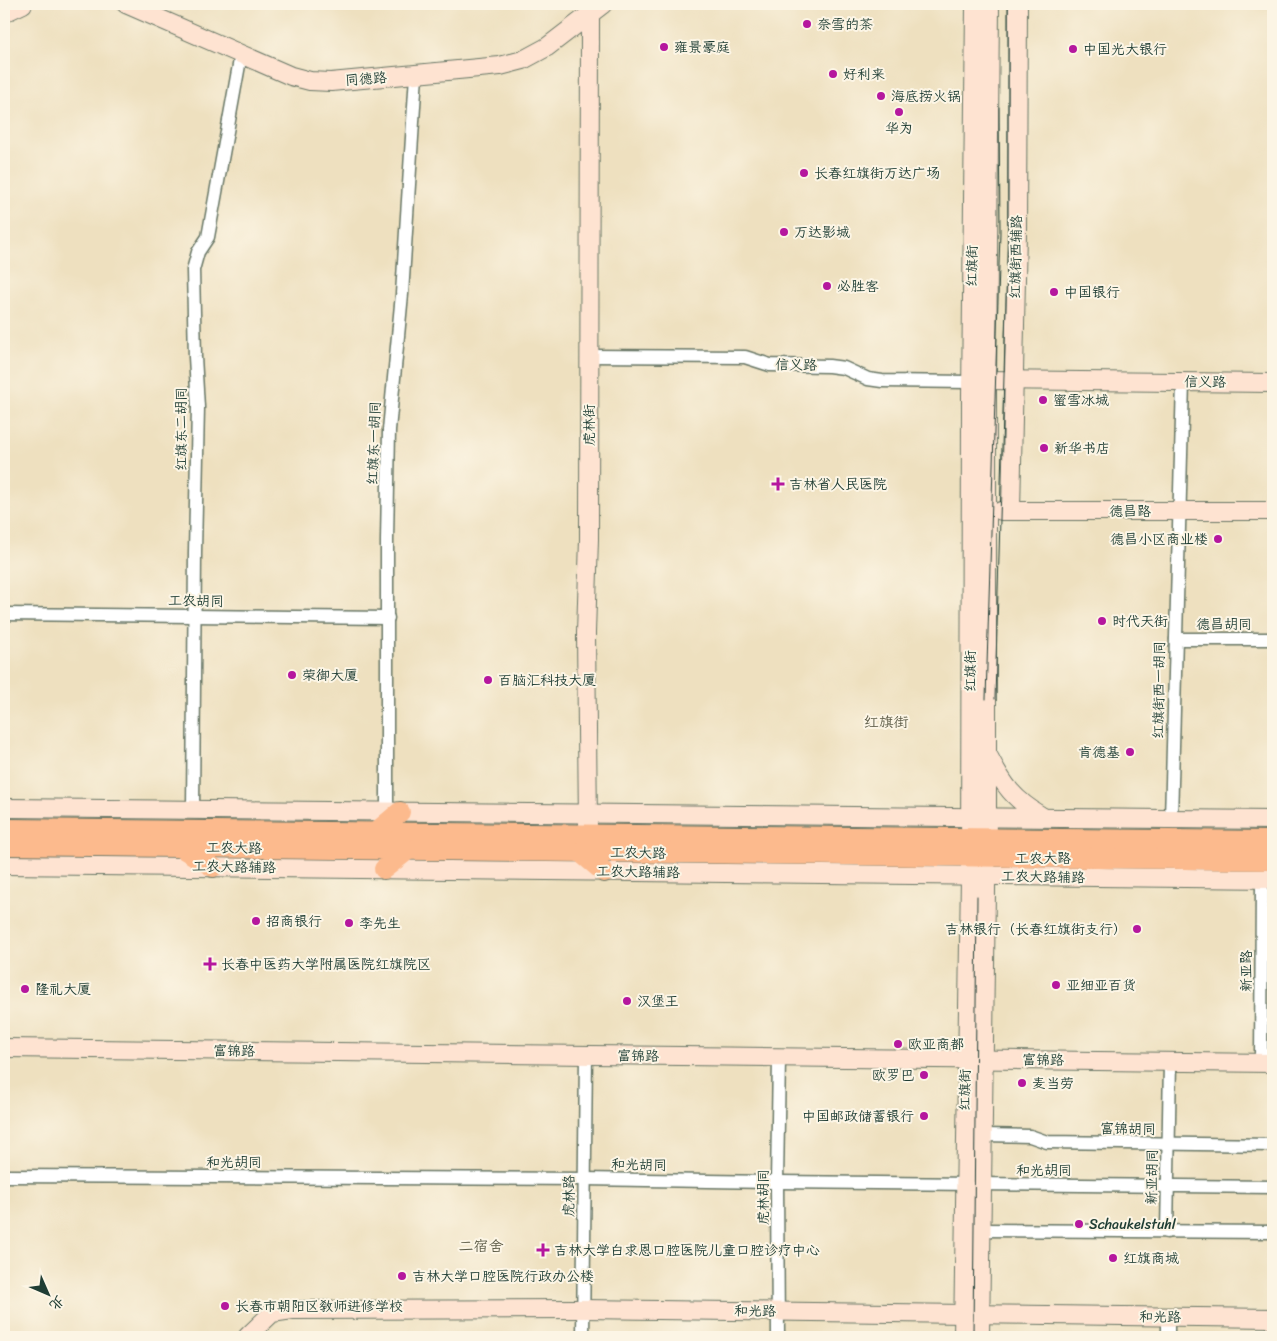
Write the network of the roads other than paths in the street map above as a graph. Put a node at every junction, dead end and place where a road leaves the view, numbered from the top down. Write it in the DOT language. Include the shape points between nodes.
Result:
graph roads {
  1 [pos="23,4"];
  2 [pos="126,4"];
  3 [pos="975,4"];
  4 [pos="990,4"];
  5 [pos="1018,4"];
  6 [pos="597,9"];
  7 [pos="4,13"];
  8 [pos="240,54"];
  9 [pos="416,75"];
  10 [pos="589,356"];
  11 [pos="979,381"];
  12 [pos="1014,381"];
  13 [pos="1183,382"];
  14 [pos="1273,383"];
  15 [pos="1180,510"];
  16 [pos="1011,511"];
  17 [pos="1273,511"];
  18 [pos="987,512"];
  19 [pos="4,614"];
  20 [pos="194,616"];
  21 [pos="388,618"];
  22 [pos="1176,639"];
  23 [pos="1273,640"];
  24 [pos="987,753"];
  25 [pos="4,808"];
  26 [pos="193,810"];
  27 [pos="394,812"];
  28 [pos="588,814"];
  29 [pos="978,817"];
  30 [pos="1043,817"];
  31 [pos="1171,819"];
  32 [pos="1273,820"];
  33 [pos="4,829"];
  34 [pos="375,833"];
  35 [pos="1273,841"];
  36 [pos="584,844"];
  37 [pos="4,845"];
  38 [pos="180,847"];
  39 [pos="408,850"];
  40 [pos="978,858"];
  41 [pos="1273,860"];
  42 [pos="4,865"];
  43 [pos="213,867"];
  44 [pos="384,869"];
  45 [pos="604,872"];
  46 [pos="1268,879"];
  47 [pos="4,1048"];
  48 [pos="586,1055"];
  49 [pos="780,1058"];
  50 [pos="966,1059"];
  51 [pos="984,1059"];
  52 [pos="1170,1062"];
  53 [pos="1267,1063"];
  54 [pos="983,1135"];
  55 [pos="1168,1145"];
  56 [pos="1273,1146"];
  57 [pos="4,1176"];
  58 [pos="584,1179"];
  59 [pos="777,1182"];
  60 [pos="964,1184"];
  61 [pos="982,1184"];
  62 [pos="1167,1186"];
  63 [pos="1273,1187"];
  64 [pos="982,1230"];
  65 [pos="1166,1232"];
  66 [pos="1273,1232"];
  67 [pos="583,1309"];
  68 [pos="778,1311"];
  69 [pos="972,1314"];
  70 [pos="1168,1317"];
  71 [pos="1273,1318"];
  72 [pos="247,1337"];
  73 [pos="583,1337"];
  74 [pos="778,1337"];
  75 [pos="963,1337"];
  76 [pos="980,1337"];
  77 [pos="1168,1337"];
  1 -- 7 [label="street"];
  2 -- 8 [label="street, 同德路"];
  3 -- 11 [label="street, 红旗街"];
  4 -- 11 [label="street, 红旗街"];
  5 -- 12 [label="street, 红旗街西辅路"];
  6 -- 9 [label="street, 同德路" via="546,47 522,60 500,66"];
  6 -- 10 [label="street, 虎林街"];
  8 -- 9 [label="street, 同德路" via="310,81"];
  8 -- 20 [label="street, 红旗东二胡同" via="208,237 198,252 193,270 198,407"];
  9 -- 21 [label="street, 红旗东一胡同" via="402,294 389,430"];
  10 -- 11 [label="street, 信义路" via="745,357 770,365 844,368 868,379 882,381"];
  10 -- 28 [label="street, 虎林街"];
  11 -- 12 [label="street, 信义路"];
  11 -- 18 [label="street, 红旗街"];
  11 -- 29 [label="street, 红旗街"];
  12 -- 13 [label="street, 信义路"];
  12 -- 16 [label="street, 红旗街西辅路"];
  13 -- 14 [label="street, 信义路"];
  13 -- 15 [label="street, 红旗街西一胡同"];
  15 -- 16 [label="street, 德昌路"];
  15 -- 17 [label="street, 德昌路"];
  15 -- 22 [label="street, 红旗街西一胡同"];
  16 -- 18 [label="street, 德昌路"];
  18 -- 24 [label="street, 红旗街"];
  19 -- 20 [label="street, 工农胡同"];
  20 -- 21 [label="street, 工农胡同"];
  20 -- 26 [label="street, 红旗东二胡同"];
  21 -- 27 [label="street, 红旗东一胡同"];
  22 -- 23 [label="street, 德昌胡同"];
  22 -- 31 [label="street, 红旗街西一胡同"];
  24 -- 29 [label="street, 红旗街"];
  24 -- 30 [label="street" via="1002,782 1014,796"];
  25 -- 26 [label="street"];
  26 -- 27 [label="street"];
  27 -- 28 [label="street"];
  27 -- 34 [label="main road"];
  28 -- 29 [label="street"];
  28 -- 36 [label="street, 虎林街"];
  29 -- 30 [label="street"];
  29 -- 40 [label="street, 红旗街"];
  30 -- 31 [label="street"];
  31 -- 32 [label="street"];
  33 -- 34 [label="main road, 工农大路"];
  34 -- 36 [label="main road, 工农大路"];
  35 -- 40 [label="main road, 工农大路"];
  36 -- 39 [label="main road, 工农大路"];
  36 -- 40 [label="main road, 工农大路"];
  36 -- 45 [label="main road"];
  37 -- 38 [label="main road, 工农大路"];
  38 -- 39 [label="main road, 工农大路"];
  38 -- 43 [label="main road"];
  39 -- 44 [label="main road"];
  40 -- 41 [label="main road, 工农大路"];
  40 -- 45 [label="street, 工农大路辅路"];
  40 -- 46 [label="street, 工农大路辅路"];
  40 -- 50 [label="street, 红旗街"];
  40 -- 51 [label="street, 红旗街"];
  42 -- 43 [label="street, 工农大路辅路"];
  43 -- 44 [label="street, 工农大路辅路"];
  44 -- 45 [label="street, 工农大路辅路"];
  46 -- 53 [label="street, 新亚路"];
  47 -- 48 [label="street, 富锦路"];
  48 -- 49 [label="street, 富锦路"];
  48 -- 58 [label="street, 虎林路"];
  49 -- 50 [label="street, 富锦路"];
  49 -- 59 [label="street, 虎林胡同"];
  50 -- 51 [label="street, 富锦路"];
  50 -- 60 [label="street, 红旗街"];
  51 -- 52 [label="street, 富锦路"];
  51 -- 54 [label="street, 红旗街"];
  52 -- 53 [label="street, 富锦路"];
  52 -- 55 [label="street, 新亚胡同"];
  54 -- 55 [label="street, 富锦胡同" via="1030,1136 1047,1142"];
  54 -- 61 [label="street, 红旗街"];
  55 -- 56 [label="street, 富锦胡同"];
  55 -- 62 [label="street, 新亚胡同"];
  57 -- 58 [label="street, 和光胡同"];
  58 -- 59 [label="street, 和光胡同"];
  58 -- 67 [label="street, 虎林路"];
  59 -- 60 [label="street, 和光胡同"];
  59 -- 68 [label="street, 虎林胡同"];
  60 -- 61 [label="street, 和光胡同"];
  60 -- 69 [label="street, 红旗街"];
  61 -- 62 [label="street, 和光胡同"];
  61 -- 64 [label="street, 红旗街"];
  62 -- 63 [label="street, 和光胡同"];
  62 -- 65 [label="street, 新亚胡同"];
  64 -- 65 [label="street"];
  64 -- 69 [label="street, 红旗街"];
  65 -- 66 [label="street"];
  67 -- 68 [label="street, 和光路"];
  67 -- 72 [label="street, 和光路" via="292,1310 272,1313"];
  67 -- 73 [label="street, 虎林路"];
  68 -- 69 [label="street, 和光路"];
  68 -- 74 [label="street, 虎林胡同"];
  69 -- 70 [label="street, 和光路"];
  69 -- 75 [label="street, 红旗街"];
  69 -- 76 [label="street, 红旗街"];
  70 -- 71 [label="street, 和光路"];
  70 -- 77 [label="street"];
}
